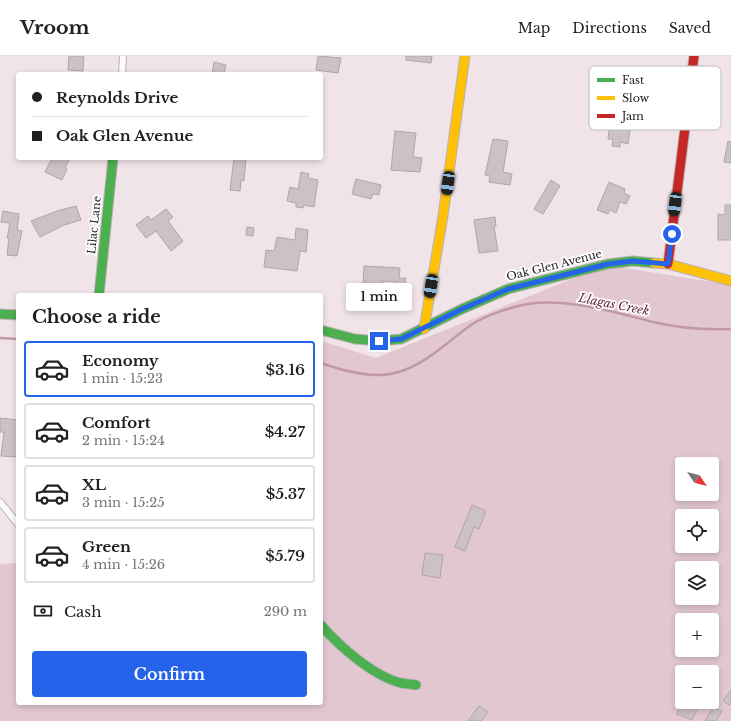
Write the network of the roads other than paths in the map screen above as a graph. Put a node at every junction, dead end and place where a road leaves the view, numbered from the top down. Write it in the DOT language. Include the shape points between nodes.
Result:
graph roads {
  1 [pos="123,56"];
  2 [pos="465,56"];
  3 [pos="694,56"];
  4 [pos="693,66"];
  5 [pos="122,72"];
  6 [pos="685,130"];
  7 [pos="113,160"];
  8 [pos="668,264"];
  9 [pos="731,281"];
  10 [pos="99,293"];
  11 [pos="0,314"];
  12 [pos="16,314"];
  13 [pos="424,329"];
  14 [pos="323,331"];
  15 [pos="0,502"];
  16 [pos="16,522"];
  17 [pos="323,628"];
  18 [pos="416,685"];
  1 -- 5 [label="street"];
  2 -- 13 [label="street" via="443,216"];
  3 -- 4 [label="street"];
  6 -- 8 [label="street"];
  7 -- 10 [label="street, Lilac Lane"];
  8 -- 9 [label="street, Oak Glen Avenue"];
  8 -- 13 [label="street, Oak Glen Avenue" via="633,261 608,264 508,289"];
  11 -- 12 [label="street"];
  13 -- 14 [label="street, Oak Glen Avenue" via="401,339 379,341 355,339"];
  15 -- 16 [label="street"];
  17 -- 18 [label="street" via="376,671 401,683"];
}
